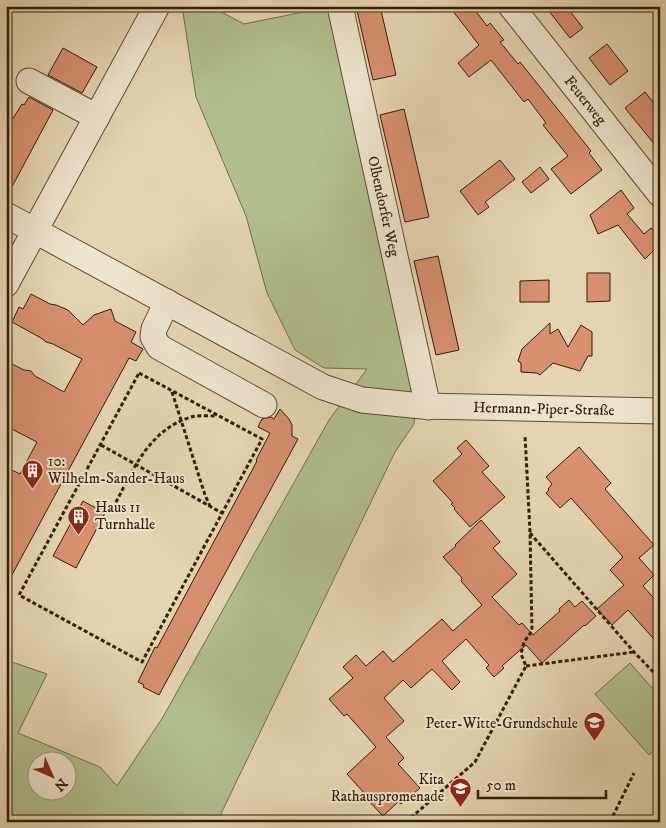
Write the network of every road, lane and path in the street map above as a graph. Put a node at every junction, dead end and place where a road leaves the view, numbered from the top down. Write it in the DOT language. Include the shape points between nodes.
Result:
graph roads {
  1 [pos="157,6"];
  2 [pos="340,6"];
  3 [pos="511,6"];
  4 [pos="29,81"];
  5 [pos="97,116"];
  6 [pos="660,194"];
  7 [pos="6,215"];
  8 [pos="34,232"];
  9 [pos="6,284"];
  10 [pos="168,302"];
  11 [pos="172,391"];
  12 [pos="264,405"];
  13 [pos="428,407"];
  14 [pos="660,411"];
  15 [pos="218,416"];
  16 [pos="182,421"];
  17 [pos="525,435"];
  18 [pos="100,444"];
  19 [pos="136,464"];
  20 [pos="210,507"];
  21 [pos="113,508"];
  22 [pos="222,513"];
  23 [pos="530,532"];
  24 [pos="634,652"];
  25 [pos="526,666"];
  26 [pos="660,679"];
  27 [pos="634,773"];
  28 [pos="406,822"];
  29 [pos="610,822"];
  1 -- 5 [label="street"];
  2 -- 13 [label="street, Olbendorfer Weg"];
  3 -- 6 [label="street, Feuerweg"];
  4 -- 5 [label="street"];
  5 -- 8 [label="street"];
  7 -- 8 [label="street, Hermann-Piper-Straße"];
  8 -- 9 [label="street"];
  8 -- 10 [label="street, Hermann-Piper-Straße"];
  10 -- 12 [label="street" via="154,329 153,337 159,347"];
  10 -- 13 [label="street, Hermann-Piper-Straße" via="323,386 362,400"];
  11 -- 15 [label="path"];
  11 -- 16 [label="path"];
  11 -- 18 [label="path" via="139,373"];
  13 -- 14 [label="street, Hermann-Piper-Straße"];
  15 -- 16 [label="path" via="192,417"];
  15 -- 22 [label="path" via="262,440"];
  16 -- 19 [label="path" via="155,439"];
  16 -- 20 [label="path"];
  17 -- 23 [label="path"];
  18 -- 19 [label="path"];
  18 -- 22 [label="path" via="19,595 142,662"];
  19 -- 20 [label="path"];
  19 -- 21 [label="path"];
  20 -- 22 [label="path"];
  23 -- 24 [label="path"];
  23 -- 25 [label="path" via="532,631 521,654"];
  24 -- 25 [label="path"];
  24 -- 26 [label="path"];
  25 -- 28 [label="path" via="474,762"];
  27 -- 29 [label="path"];
}
